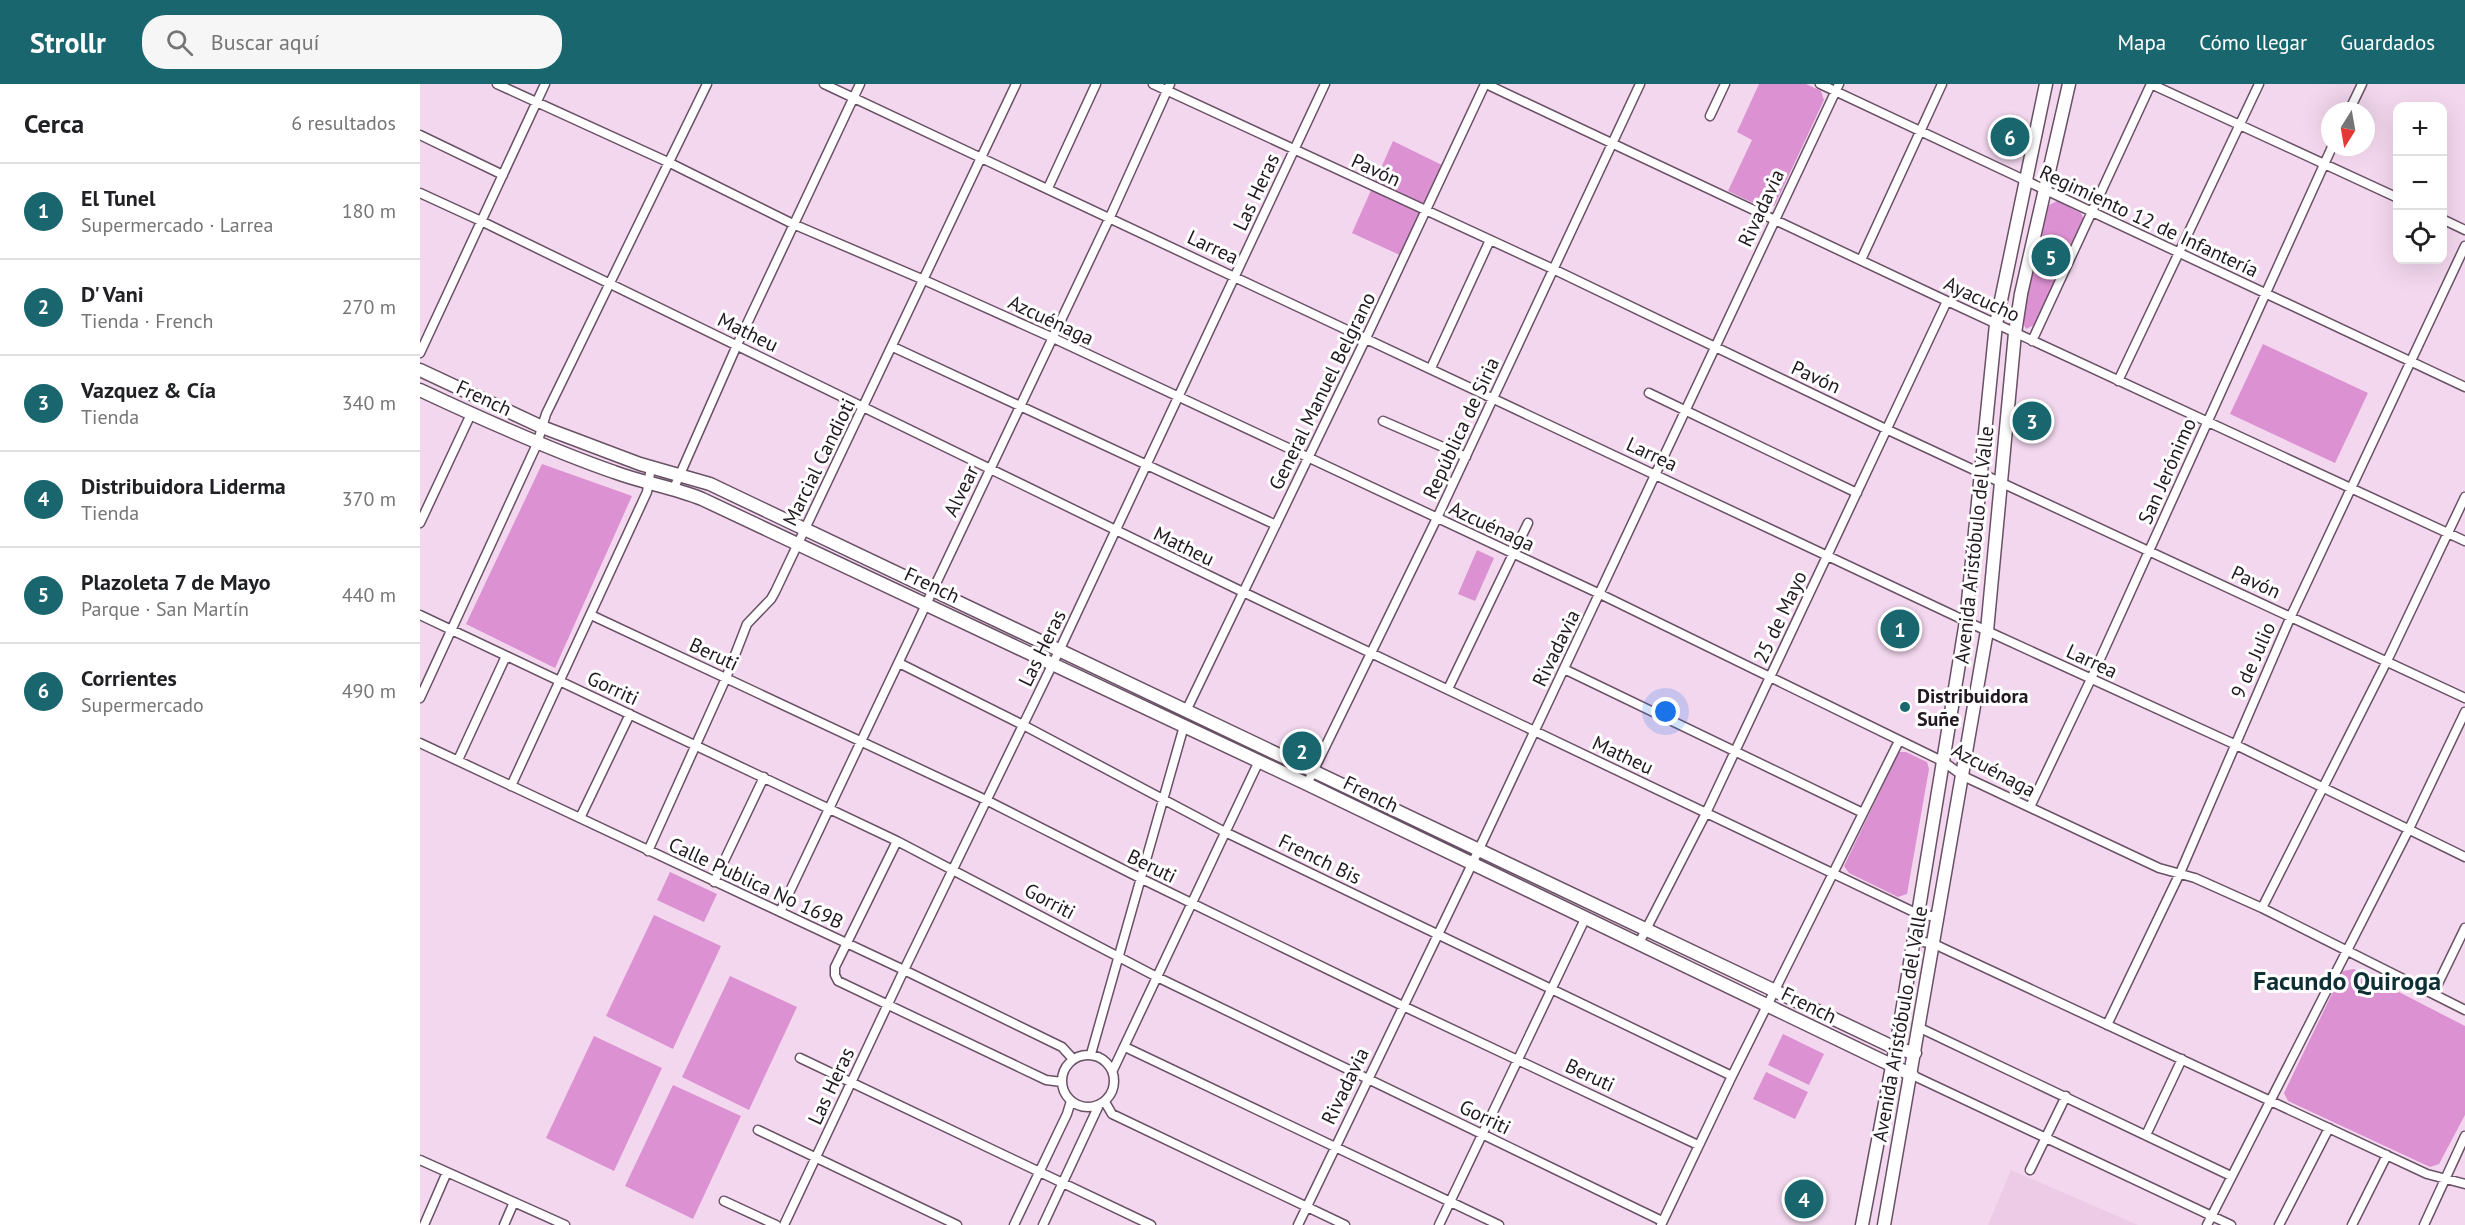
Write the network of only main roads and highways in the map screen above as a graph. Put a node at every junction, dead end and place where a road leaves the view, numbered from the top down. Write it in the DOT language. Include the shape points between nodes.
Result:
graph roads {
  1 [pos="2046,84"];
  2 [pos="2069,84"];
  3 [pos="420,370"];
  4 [pos="420,390"];
  5 [pos="1895,1048"];
  6 [pos="1915,1053"];
  7 [pos="1891,1066"];
  8 [pos="1912,1075"];
  9 [pos="1862,1225"];
  10 [pos="1884,1225"];
  1 -- 5 [label="main road, Avenida Aristóbulo del Valle" via="1996,324 1966,621"];
  2 -- 6 [label="main road, Avenida Aristóbulo del Valle" via="2015,333 1987,631"];
  3 -- 5 [label="main road, French" via="542,427 710,484"];
  4 -- 7 [label="main road, French" via="537,444 617,473 674,488 797,543"];
  5 -- 6 [label="main road, French"];
  5 -- 7 [label="main road, Avenida Aristóbulo del Valle"];
  6 -- 8 [label="main road, Avenida Aristóbulo del Valle"];
  7 -- 8 [label="main road, French"];
  7 -- 9 [label="main road, Avenida Aristóbulo del Valle"];
  8 -- 10 [label="main road, Avenida Aristóbulo del Valle"];
}
